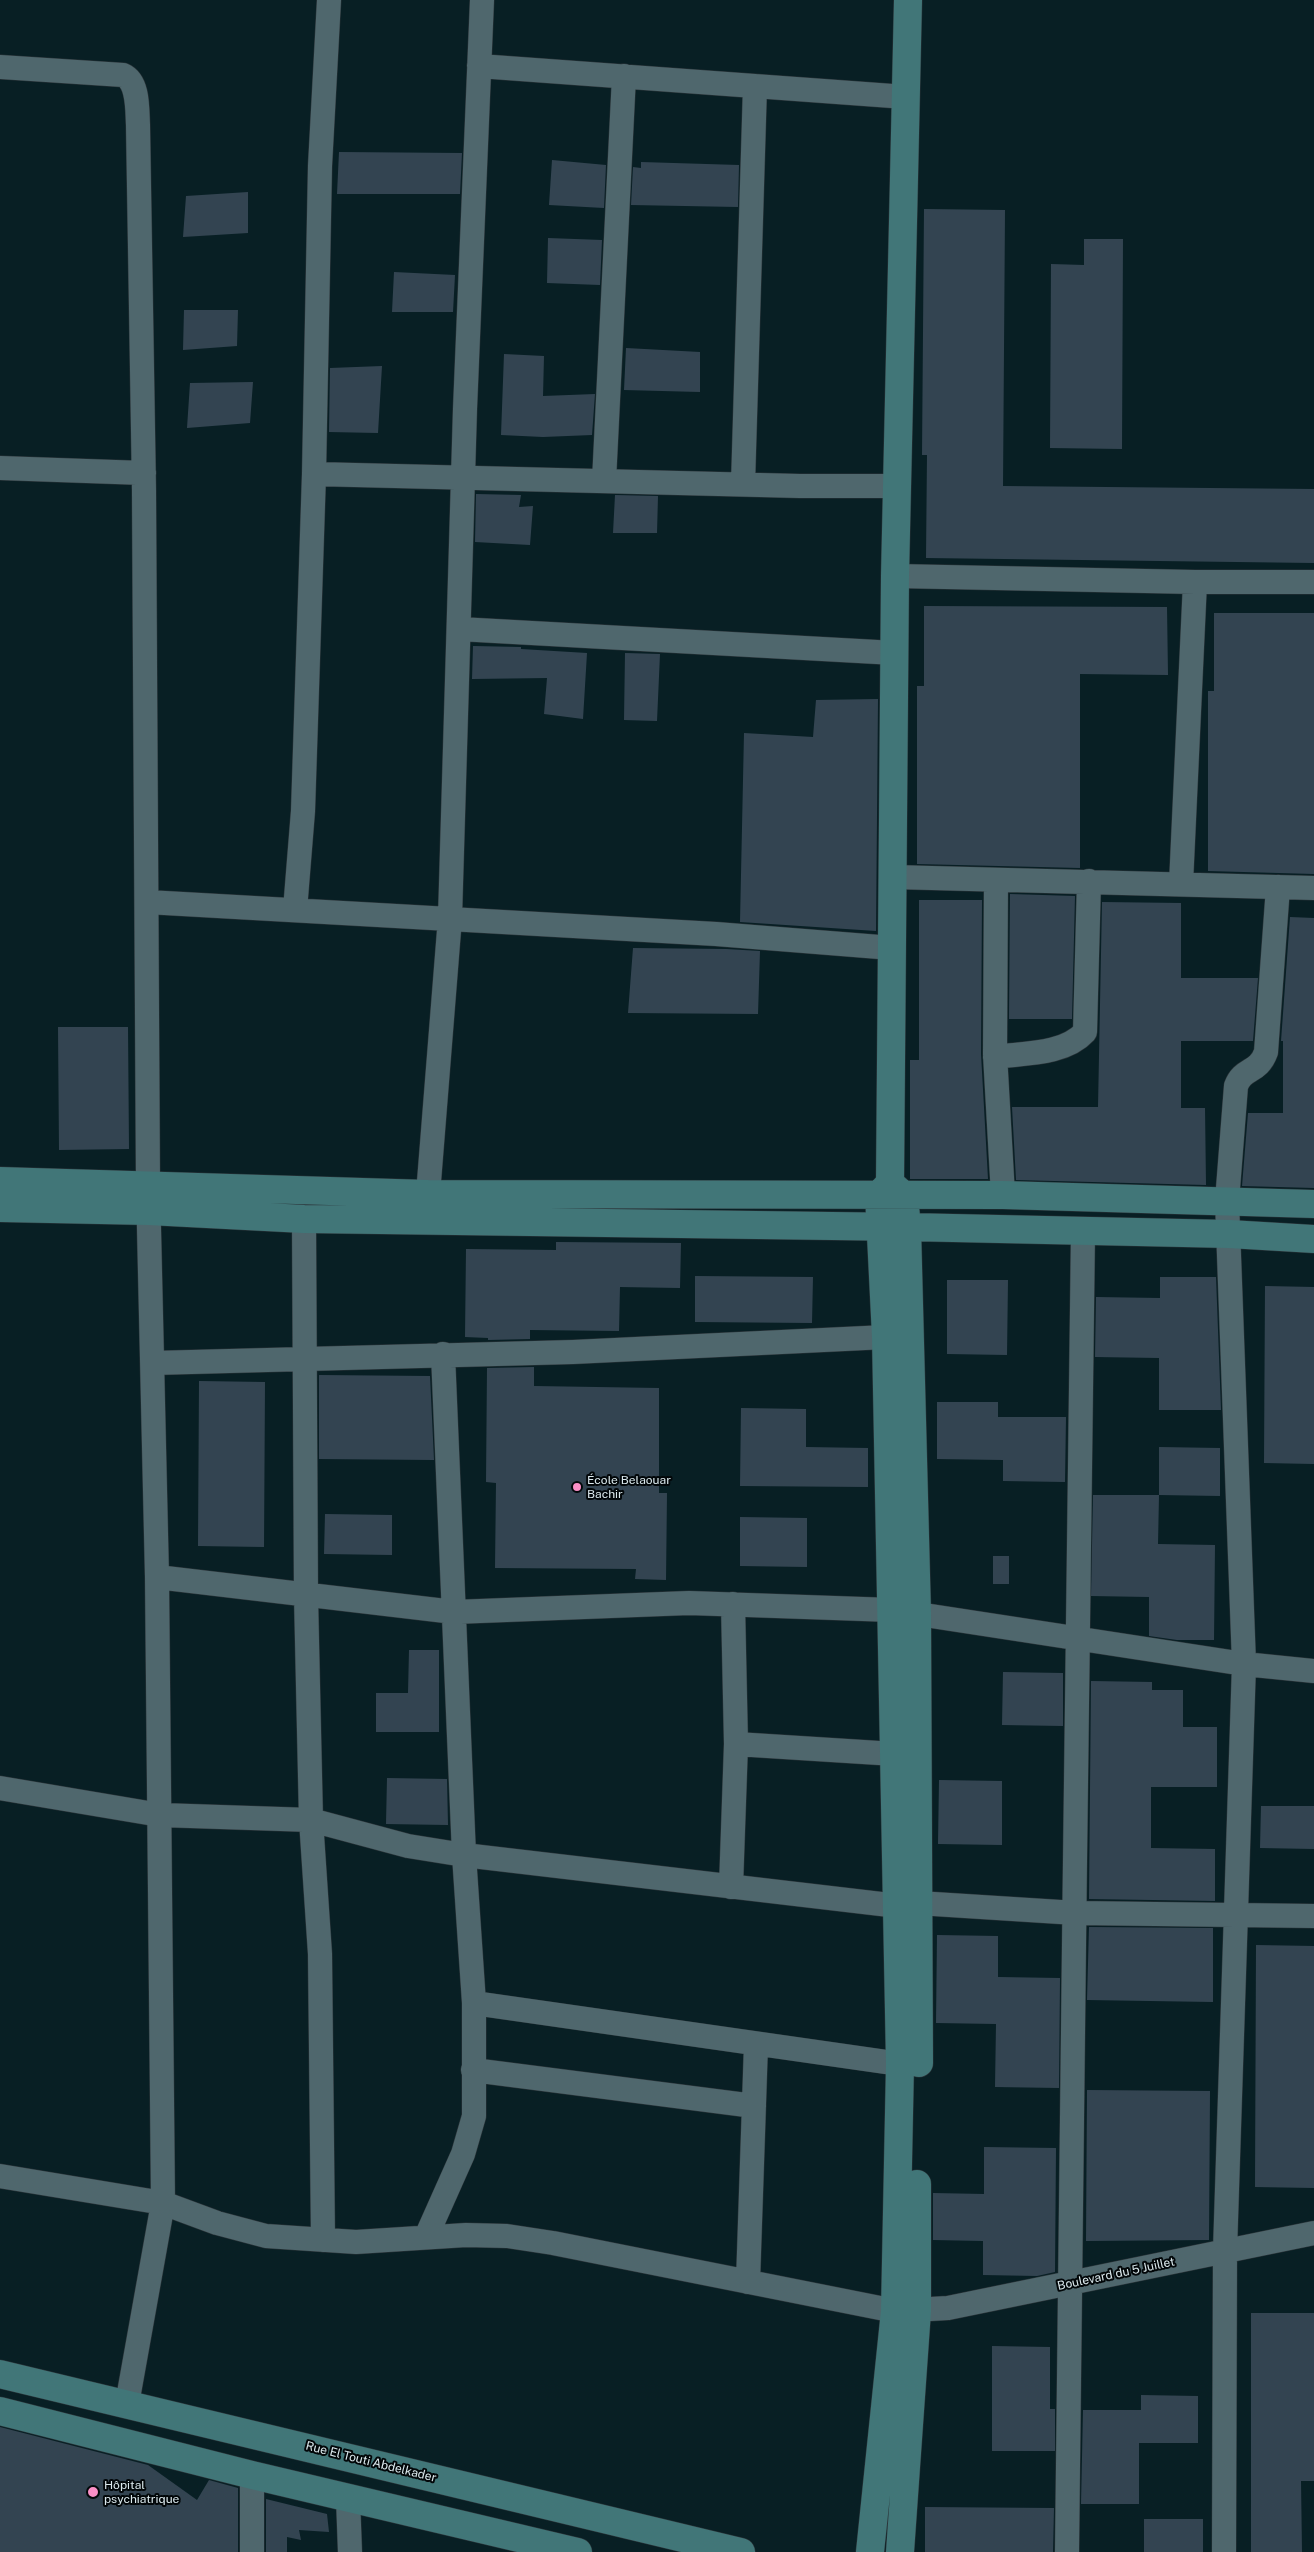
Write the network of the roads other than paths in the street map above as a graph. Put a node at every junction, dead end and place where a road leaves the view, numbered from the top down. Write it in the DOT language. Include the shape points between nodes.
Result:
graph roads {
  1 [pos="329,0"];
  2 [pos="482,0"];
  3 [pos="908,0"];
  4 [pos="479,66"];
  5 [pos="0,67"];
  6 [pos="624,76"];
  7 [pos="755,86"];
  8 [pos="906,97"];
  9 [pos="0,468"];
  10 [pos="144,473"];
  11 [pos="314,474"];
  12 [pos="463,479"];
  13 [pos="604,481"];
  14 [pos="743,484"];
  15 [pos="897,486"];
  16 [pos="896,576"];
  17 [pos="1195,582"];
  18 [pos="1314,582"];
  19 [pos="459,629"];
  20 [pos="895,653"];
  21 [pos="893,877"];
  22 [pos="996,880"];
  23 [pos="1090,881"];
  24 [pos="1181,884"];
  25 [pos="1278,887"];
  26 [pos="1314,888"];
  27 [pos="147,902"];
  28 [pos="295,910"];
  29 [pos="450,918"];
  30 [pos="892,948"];
  31 [pos="995,1057"];
  32 [pos="0,1181"];
  33 [pos="891,1192"];
  34 [pos="428,1194"];
  35 [pos="1003,1196"];
  36 [pos="149,1198"];
  37 [pos="1227,1201"];
  38 [pos="1314,1204"];
  39 [pos="0,1208"];
  40 [pos="304,1220"];
  41 [pos="907,1227"];
  42 [pos="880,1228"];
  43 [pos="1083,1231"];
  44 [pos="1229,1234"];
  45 [pos="1314,1238"];
  46 [pos="886,1337"];
  47 [pos="443,1354"];
  48 [pos="306,1357"];
  49 [pos="153,1363"];
  50 [pos="157,1576"];
  51 [pos="306,1596"];
  52 [pos="733,1604"];
  53 [pos="454,1612"];
  54 [pos="905,1612"];
  55 [pos="1076,1640"];
  56 [pos="1244,1664"];
  57 [pos="1314,1671"];
  58 [pos="736,1744"];
  59 [pos="895,1754"];
  60 [pos="0,1788"];
  61 [pos="160,1815"];
  62 [pos="311,1820"];
  63 [pos="464,1855"];
  64 [pos="731,1887"];
  65 [pos="908,1905"];
  66 [pos="1076,1913"];
  67 [pos="1236,1914"];
  68 [pos="1314,1916"];
  69 [pos="474,2003"];
  70 [pos="756,2044"];
  71 [pos="900,2064"];
  72 [pos="473,2070"];
  73 [pos="754,2106"];
  74 [pos="0,2176"];
  75 [pos="164,2203"];
  76 [pos="1314,2233"];
  77 [pos="426,2237"];
  78 [pos="323,2240"];
  79 [pos="1225,2251"];
  80 [pos="748,2282"];
  81 [pos="1071,2284"];
  82 [pos="906,2311"];
  83 [pos="0,2374"];
  84 [pos="127,2404"];
  85 [pos="0,2412"];
  86 [pos="252,2475"];
  87 [pos="348,2498"];
  88 [pos="505,2543"];
  89 [pos="252,2552"];
  90 [pos="350,2552"];
  91 [pos="578,2552"];
  92 [pos="741,2552"];
  93 [pos="870,2552"];
  94 [pos="900,2552"];
  95 [pos="1067,2552"];
  96 [pos="1224,2552"];
  1 -- 11 [label="street" via="320,166"];
  2 -- 4 [label="street"];
  3 -- 8 [label="street"];
  4 -- 6 [label="street"];
  4 -- 12 [label="street"];
  5 -- 10 [label="street" via="123,75 128,77 134,88 138,125"];
  6 -- 7 [label="street"];
  6 -- 13 [label="street"];
  7 -- 8 [label="street"];
  7 -- 14 [label="street"];
  8 -- 15 [label="street"];
  9 -- 10 [label="street"];
  10 -- 27 [label="street"];
  11 -- 12 [label="street"];
  11 -- 28 [label="street" via="302,811"];
  12 -- 13 [label="street"];
  12 -- 19 [label="street"];
  13 -- 14 [label="street"];
  14 -- 15 [label="street"];
  15 -- 16 [label="street"];
  16 -- 17 [label="street"];
  16 -- 20 [label="street"];
  17 -- 18 [label="street"];
  17 -- 24 [label="street"];
  19 -- 20 [label="street"];
  19 -- 29 [label="street"];
  20 -- 21 [label="street"];
  21 -- 22 [label="street"];
  21 -- 30 [label="street"];
  22 -- 23 [label="street"];
  22 -- 31 [label="street"];
  23 -- 24 [label="street"];
  23 -- 31 [label="street" via="1085,1032 1058,1048"];
  24 -- 25 [label="street"];
  25 -- 26 [label="street"];
  25 -- 37 [label="street" via="1266,1052 1258,1067 1242,1075 1236,1086"];
  27 -- 28 [label="street"];
  27 -- 36 [label="street"];
  28 -- 29 [label="street"];
  29 -- 30 [label="street"];
  29 -- 34 [label="street"];
  30 -- 33 [label="street"];
  31 -- 35 [label="street"];
  32 -- 36 [label="street"];
  33 -- 34 [label="street"];
  33 -- 35 [label="street"];
  33 -- 41 [label="street"];
  33 -- 42 [label="street"];
  34 -- 36 [label="street"];
  35 -- 37 [label="street"];
  36 -- 39 [label="street"];
  36 -- 40 [label="street"];
  36 -- 49 [label="street"];
  37 -- 38 [label="street"];
  37 -- 44 [label="street"];
  40 -- 42 [label="street"];
  40 -- 48 [label="street"];
  41 -- 42 [label="street"];
  41 -- 43 [label="street"];
  41 -- 54 [label="street"];
  42 -- 46 [label="street"];
  43 -- 44 [label="street"];
  43 -- 55 [label="street"];
  44 -- 45 [label="street"];
  44 -- 56 [label="street"];
  46 -- 47 [label="street" via="573,1352"];
  46 -- 54 [label="street"];
  47 -- 48 [label="street"];
  47 -- 53 [label="street"];
  48 -- 49 [label="street"];
  48 -- 51 [label="street"];
  49 -- 50 [label="street"];
  50 -- 51 [label="street"];
  50 -- 61 [label="street"];
  51 -- 53 [label="street"];
  51 -- 62 [label="street"];
  52 -- 53 [label="street"];
  52 -- 54 [label="street"];
  52 -- 58 [label="street"];
  53 -- 63 [label="street"];
  54 -- 55 [label="street"];
  54 -- 59 [label="street"];
  54 -- 65 [label="street"];
  55 -- 56 [label="street"];
  55 -- 66 [label="street"];
  56 -- 57 [label="street"];
  56 -- 67 [label="street"];
  58 -- 59 [label="street"];
  58 -- 64 [label="street"];
  59 -- 65 [label="street"];
  60 -- 61 [label="street"];
  61 -- 62 [label="street"];
  61 -- 75 [label="street"];
  62 -- 63 [label="street" via="408,1846"];
  62 -- 78 [label="street" via="320,1954"];
  63 -- 64 [label="street"];
  63 -- 69 [label="street"];
  64 -- 65 [label="street"];
  65 -- 66 [label="street"];
  65 -- 71 [label="street"];
  65 -- 82 [label="street"];
  66 -- 67 [label="street"];
  66 -- 81 [label="street"];
  67 -- 68 [label="street"];
  67 -- 79 [label="street"];
  69 -- 70 [label="street"];
  69 -- 72 [label="street"];
  70 -- 71 [label="street"];
  70 -- 73 [label="street"];
  71 -- 82 [label="street"];
  72 -- 73 [label="street"];
  72 -- 77 [label="street" via="471,2134"];
  73 -- 80 [label="street"];
  74 -- 75 [label="street, Boulevard du 5 Juillet"];
  75 -- 78 [label="street, Boulevard du 5 Juillet" via="266,2236"];
  75 -- 84 [label="street"];
  76 -- 79 [label="street, Boulevard du 5 Juillet"];
  77 -- 78 [label="street, Boulevard du 5 Juillet" via="356,2242"];
  77 -- 80 [label="street, Boulevard du 5 Juillet" via="466,2234 507,2236"];
  79 -- 81 [label="street, Boulevard du 5 Juillet"];
  79 -- 96 [label="street"];
  80 -- 82 [label="street, Boulevard du 5 Juillet"];
  81 -- 82 [label="street, Boulevard du 5 Juillet" via="948,2308"];
  81 -- 95 [label="street"];
  82 -- 93 [label="street"];
  82 -- 94 [label="street"];
  83 -- 84 [label="street, Rue El Touti Abdelkader"];
  84 -- 92 [label="street, Rue El Touti Abdelkader"];
  85 -- 86 [label="street"];
  86 -- 87 [label="street"];
  86 -- 89 [label="street"];
  87 -- 88 [label="street"];
  87 -- 90 [label="street"];
  88 -- 91 [label="street"];
}
